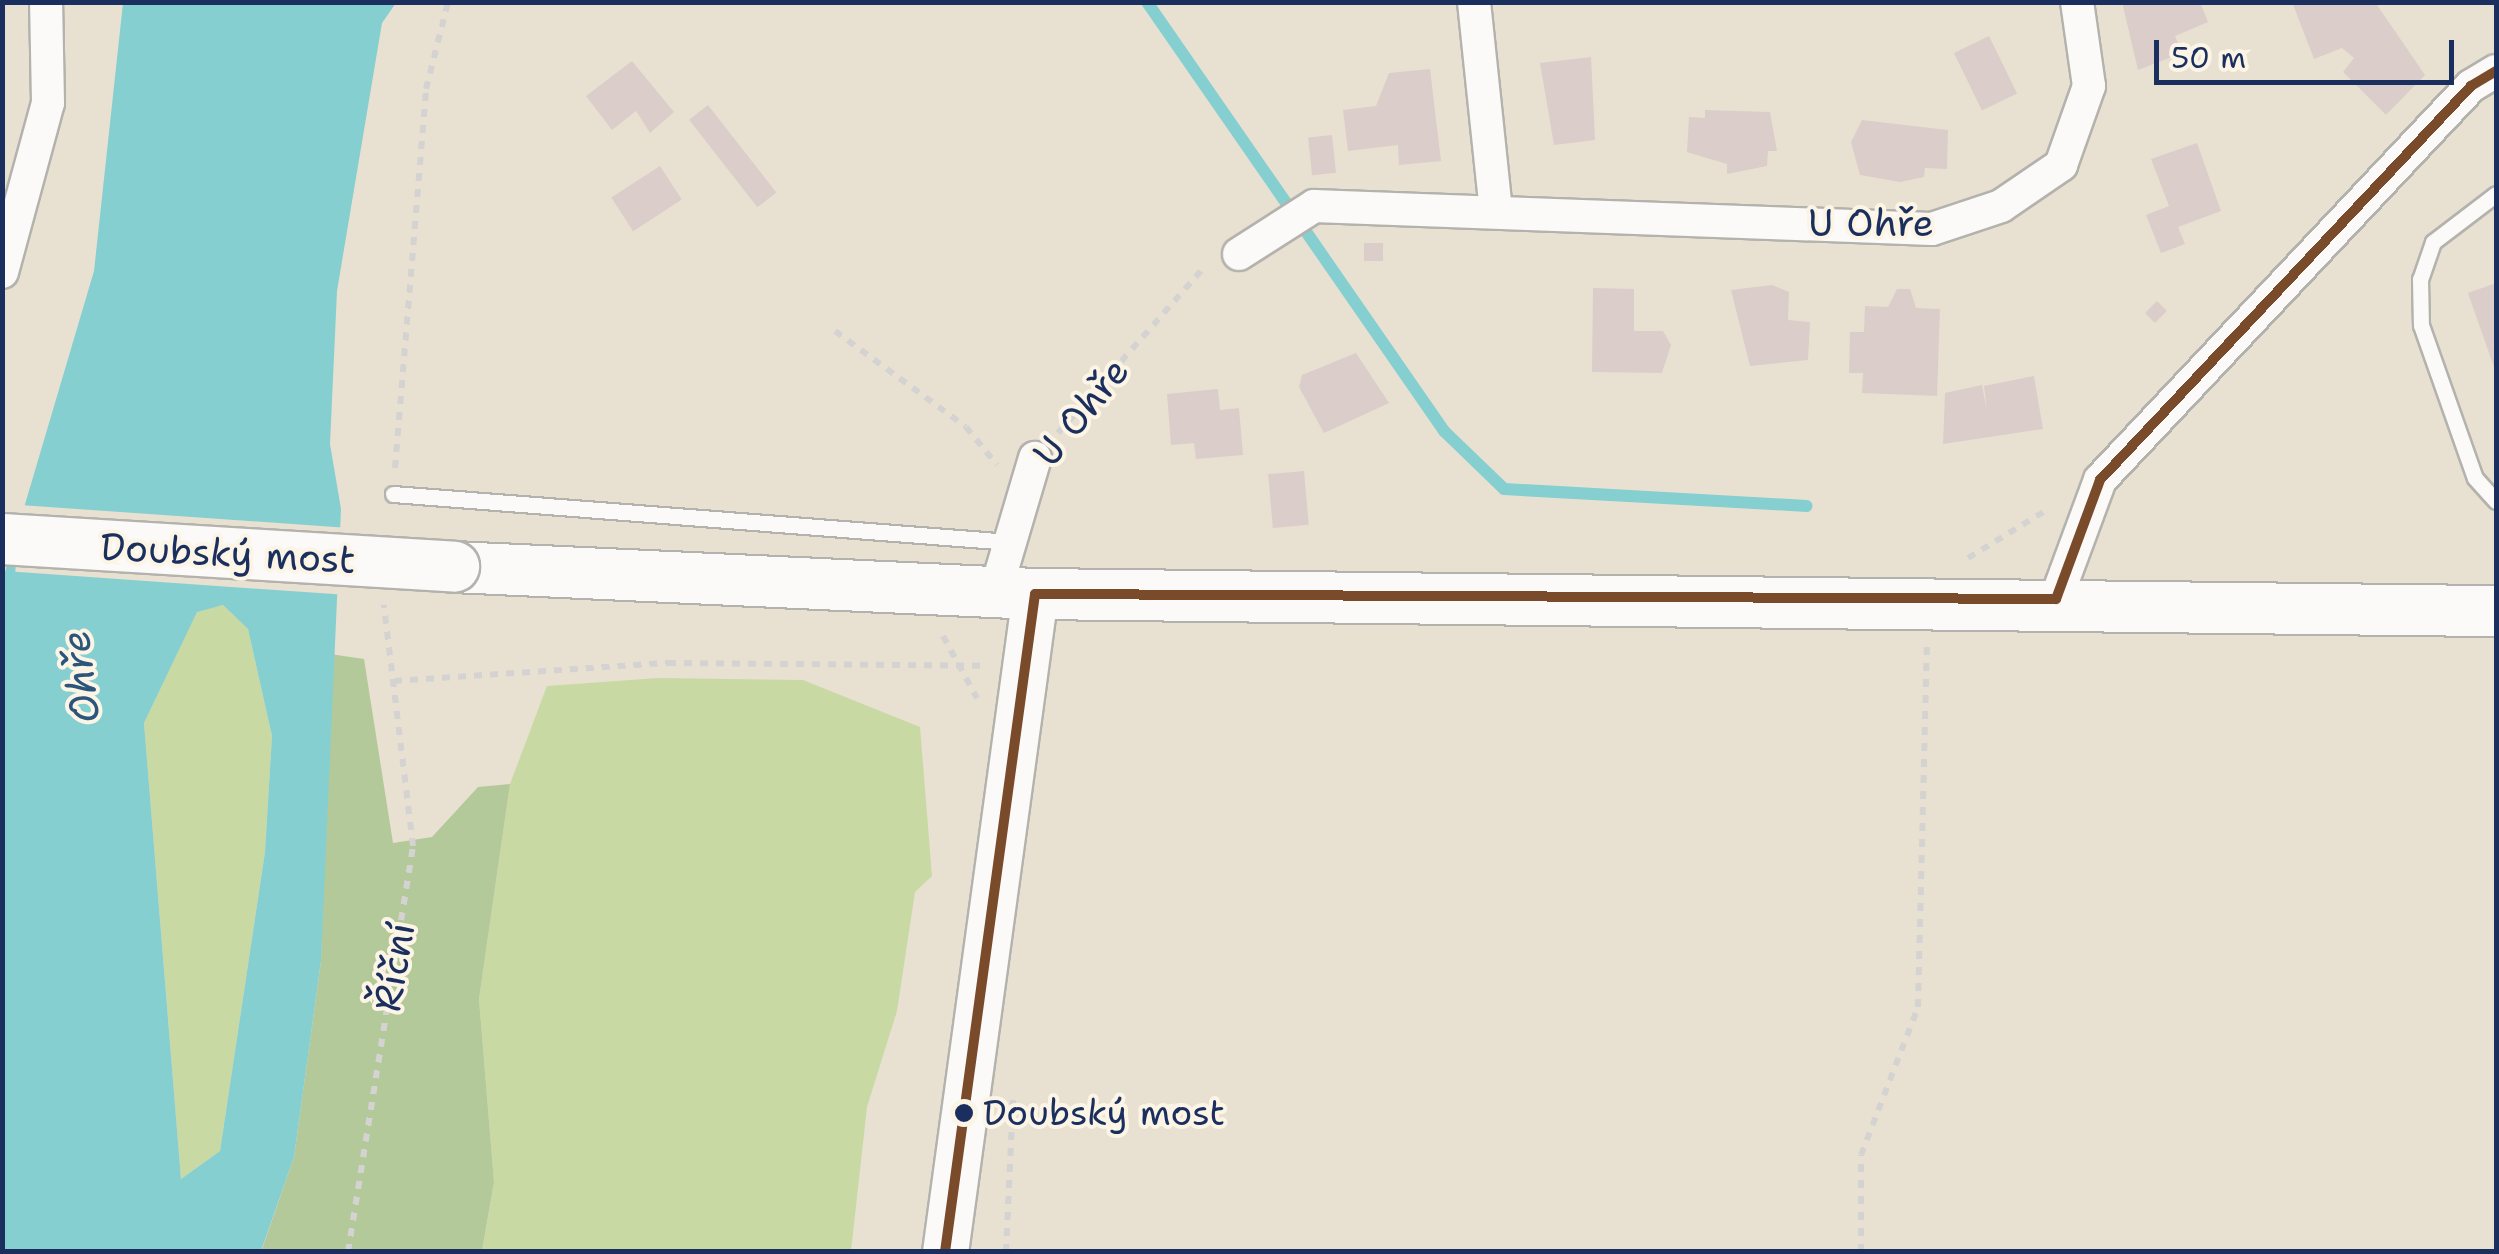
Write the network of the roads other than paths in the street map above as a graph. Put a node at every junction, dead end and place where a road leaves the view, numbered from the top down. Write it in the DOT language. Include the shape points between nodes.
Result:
graph roads {
  1 [pos="46,2"];
  2 [pos="1474,2"];
  3 [pos="2076,2"];
  4 [pos="2496,71"];
  5 [pos="2496,194"];
  6 [pos="1496,210"];
  7 [pos="12,211"];
  8 [pos="1238,254"];
  9 [pos="2,272"];
  10 [pos="1035,458"];
  11 [pos="393,494"];
  12 [pos="2496,501"];
  13 [pos="2,539"];
  14 [pos="1010,542"];
  15 [pos="1015,594"];
  16 [pos="2056,600"];
  17 [pos="2496,611"];
  18 [pos="944,1252"];
  1 -- 7 [label="street" via="48,102"];
  2 -- 6 [label="street"];
  3 -- 6 [label="street, U Ohře" via="2089,86 2061,165 2002,206 1932,230"];
  4 -- 16 [label="street" via="2471,86 2100,480"];
  5 -- 12 [label="lane" via="2433,242 2420,279 2433,359 2474,478"];
  6 -- 8 [label="street, U Ohře" via="1302,213"];
  7 -- 9 [label="street"];
  10 -- 14 [label="street, U Ohře"];
  11 -- 14 [label="lane"];
  13 -- 15 [label="main road, Doubský most, bridge"];
  14 -- 15 [label="street, U Ohře"];
  15 -- 16 [label="main road, Doubský most" via="1940,582"];
  15 -- 18 [label="street"];
  16 -- 17 [label="main road, Doubský most"];
}
